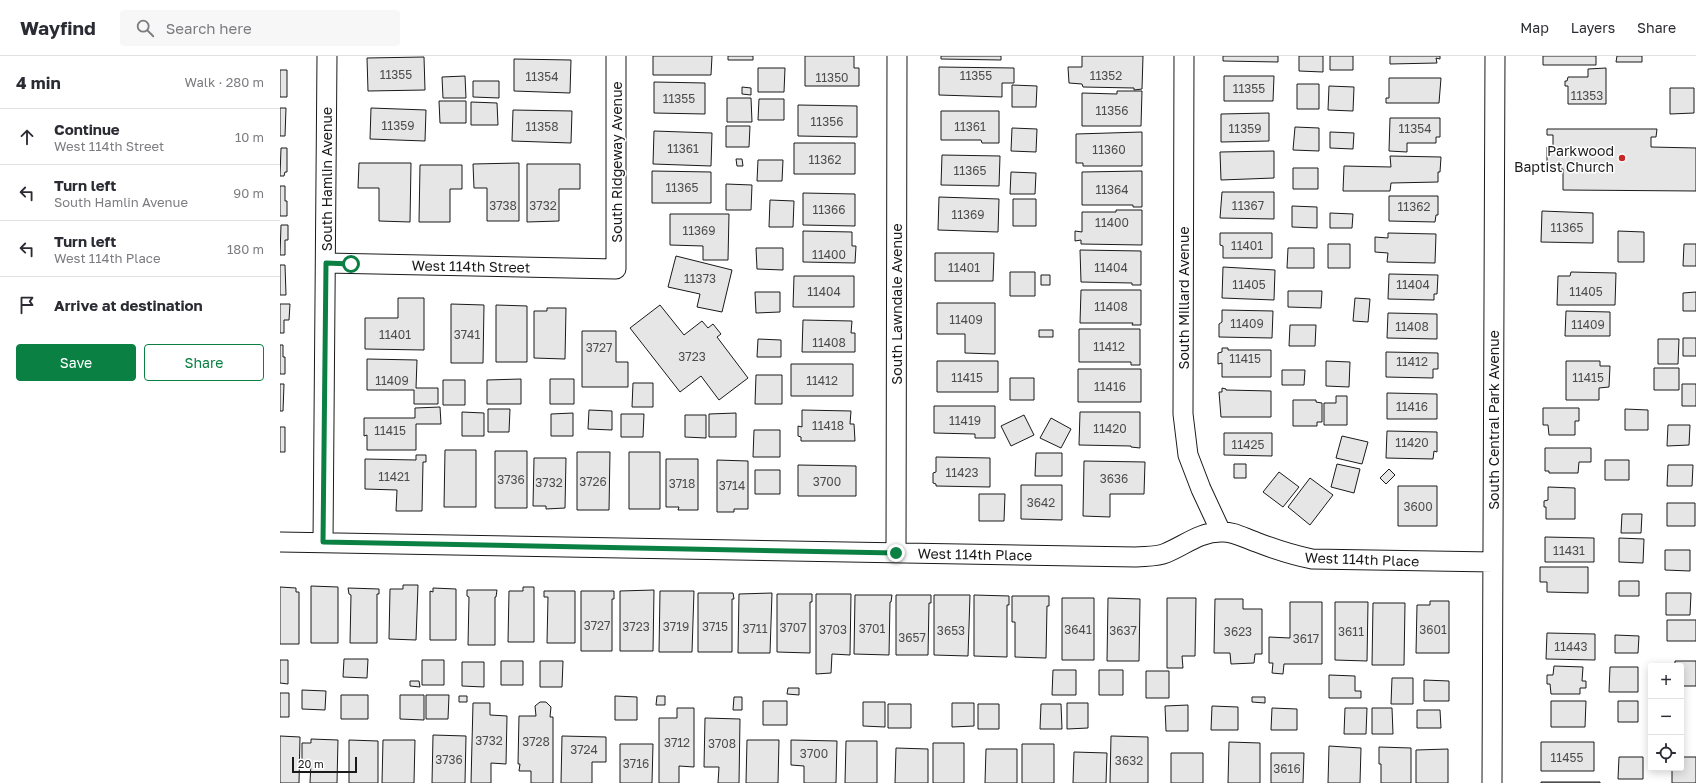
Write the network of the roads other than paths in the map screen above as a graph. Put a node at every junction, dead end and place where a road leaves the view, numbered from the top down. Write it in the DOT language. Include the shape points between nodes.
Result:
graph roads {
  1 [pos="327,56"];
  2 [pos="616,56"];
  3 [pos="897,56"];
  4 [pos="1184,56"];
  5 [pos="1495,56"];
  6 [pos="326,263"];
  7 [pos="616,269"];
  8 [pos="1222,532"];
  9 [pos="280,542"];
  10 [pos="323,542"];
  11 [pos="896,553"];
  12 [pos="1493,562"];
  13 [pos="1492,783"];
  1 -- 6 [label="street, South Hamlin Avenue"];
  2 -- 7 [label="street, South Ridgeway Avenue"];
  3 -- 11 [label="street, South Lawndale Avenue"];
  4 -- 8 [label="street, South Millard Avenue" via="1182,414 1188,455"];
  5 -- 12 [label="street, South Central Park Avenue"];
  6 -- 7 [label="street, West 114th Street"];
  6 -- 10 [label="street, South Hamlin Avenue"];
  8 -- 11 [label="street, West 114th Place" via="1209,533 1165,553 1150,556"];
  8 -- 12 [label="street, West 114th Place" via="1234,533 1284,552 1312,559"];
  9 -- 10 [label="street, West 114th Place"];
  10 -- 11 [label="street, West 114th Place"];
  12 -- 13 [label="street, South Central Park Avenue"];
}
